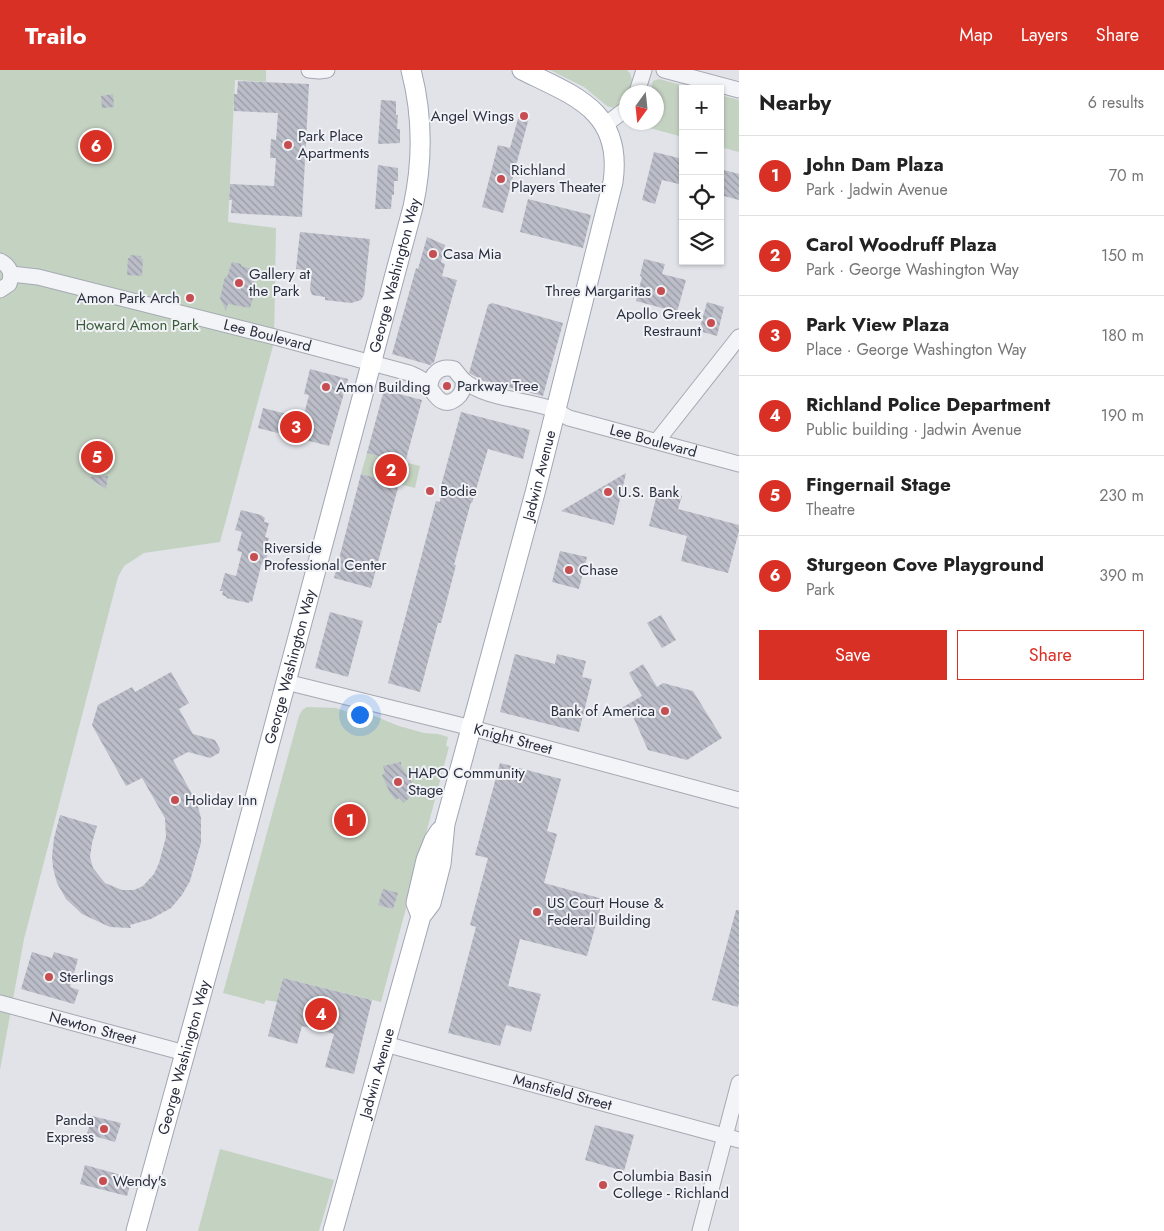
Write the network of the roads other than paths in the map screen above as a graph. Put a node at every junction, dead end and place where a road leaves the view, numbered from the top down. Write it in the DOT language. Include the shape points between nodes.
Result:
graph roads {
  1 [pos="309,70"];
  2 [pos="327,70"];
  3 [pos="411,70"];
  4 [pos="522,70"];
  5 [pos="644,70"];
  6 [pos="664,70"];
  7 [pos="639,85"];
  8 [pos="739,90"];
  9 [pos="619,115"];
  10 [pos="605,126"];
  11 [pos="0,261"];
  12 [pos="11,274"];
  13 [pos="0,290"];
  14 [pos="739,337"];
  15 [pos="370,362"];
  16 [pos="463,380"];
  17 [pos="430,388"];
  18 [pos="458,398"];
  19 [pos="559,416"];
  20 [pos="657,441"];
  21 [pos="739,464"];
  22 [pos="286,682"];
  23 [pos="472,728"];
  24 [pos="739,800"];
  25 [pos="0,1002"];
  26 [pos="385,1044"];
  27 [pos="185,1053"];
  28 [pos="739,1083"];
  29 [pos="732,1138"];
  30 [pos="136,1231"];
  31 [pos="333,1231"];
  32 [pos="700,1231"];
  1 -- 2 [label="street"];
  3 -- 15 [label="main road, George Washington Way" via="420,122 417,186"];
  4 -- 10 [label="main road, Jadwin Avenue" via="578,98"];
  5 -- 7 [label="street"];
  6 -- 8 [label="street"];
  9 -- 10 [label="street"];
  10 -- 19 [label="main road, Jadwin Avenue" via="612,144 613,182"];
  11 -- 12 [label="street"];
  12 -- 13 [label="street" via="9,284"];
  12 -- 15 [label="street, Lee Boulevard" via="38,277"];
  14 -- 20 [label="street"];
  15 -- 17 [label="street, Lee Boulevard" via="415,375"];
  15 -- 22 [label="main road, George Washington Way"];
  16 -- 17 [label="street, Lee Boulevard" via="454,369 444,368 434,373"];
  16 -- 18 [label="street" via="463,390"];
  16 -- 19 [label="street, Lee Boulevard"];
  17 -- 18 [label="street, Lee Boulevard" via="442,401"];
  18 -- 19 [label="street, Lee Boulevard" via="472,397"];
  19 -- 20 [label="street, Lee Boulevard"];
  19 -- 23 [label="main road, Jadwin Avenue"];
  20 -- 21 [label="street, Lee Boulevard"];
  22 -- 23 [label="street, Knight Street"];
  22 -- 27 [label="main road, George Washington Way"];
  23 -- 24 [label="street, Knight Street"];
  23 -- 26 [label="main road, Jadwin Avenue" via="446,824 434,840 426,860 416,903 422,916"];
  25 -- 27 [label="street, Newton Street"];
  26 -- 29 [label="street, Mansfield Street"];
  26 -- 31 [label="main road, Jadwin Avenue"];
  27 -- 30 [label="main road, George Washington Way"];
  28 -- 29 [label="street"];
  29 -- 32 [label="street"];
}
